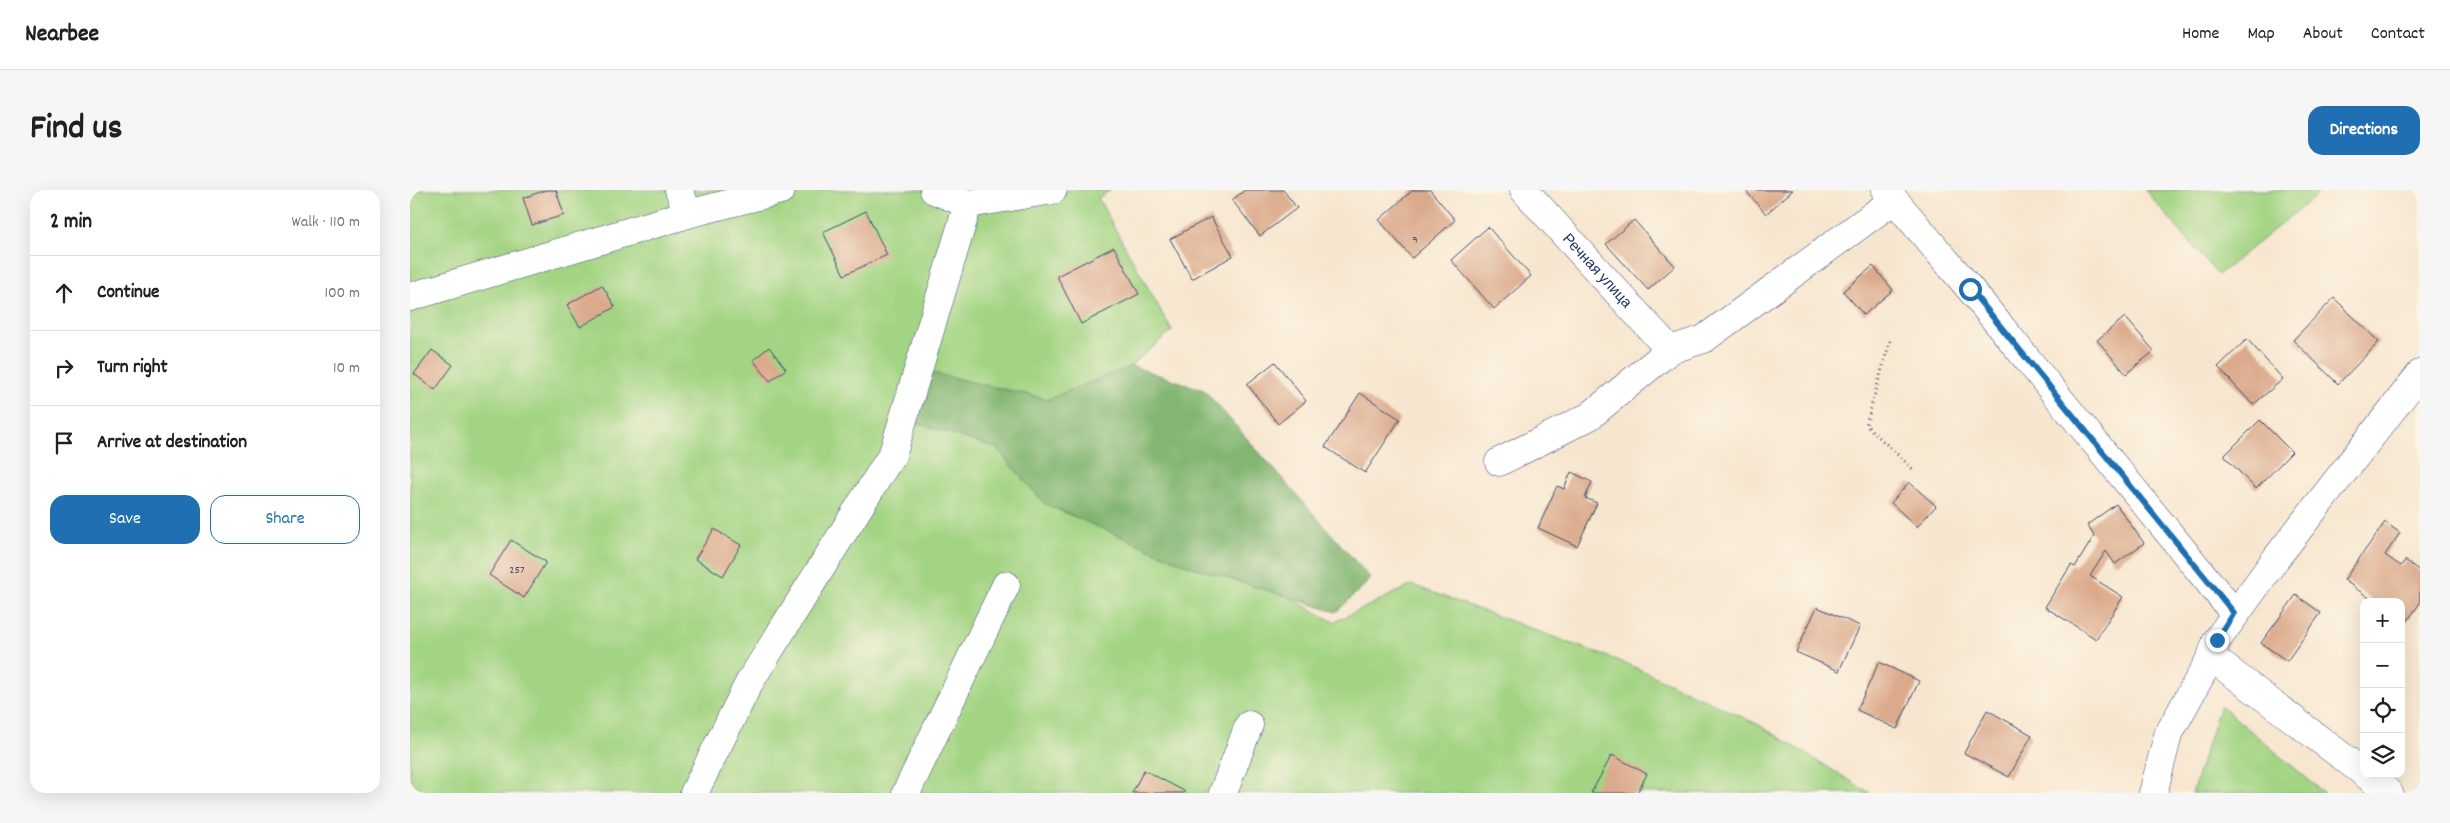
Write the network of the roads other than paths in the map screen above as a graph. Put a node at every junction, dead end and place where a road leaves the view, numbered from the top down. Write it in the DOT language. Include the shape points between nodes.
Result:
graph roads {
  1 [pos="781,190"];
  2 [pos="934,190"];
  3 [pos="1053,190"];
  4 [pos="1524,190"];
  5 [pos="1890,195"];
  6 [pos="684,202"];
  7 [pos="968,204"];
  8 [pos="410,297"];
  9 [pos="1670,350"];
  10 [pos="2420,374"];
  11 [pos="1499,462"];
  12 [pos="1006,584"];
  13 [pos="2234,613"];
  14 [pos="2211,657"];
  15 [pos="1249,724"];
  16 [pos="2360,771"];
  17 [pos="2369,778"];
  18 [pos="694,793"];
  19 [pos="906,793"];
  20 [pos="1223,793"];
  21 [pos="2153,793"];
  22 [pos="2389,793"];
  1 -- 6 [label="street"];
  2 -- 7 [label="street"];
  3 -- 7 [label="street"];
  4 -- 9 [label="street, Речная улица"];
  5 -- 9 [label="street" via="1704,338"];
  5 -- 13 [label="street"];
  6 -- 8 [label="street"];
  7 -- 18 [label="street" via="893,453 748,684"];
  9 -- 11 [label="street" via="1590,416"];
  10 -- 13 [label="street"];
  12 -- 19 [label="street"];
  13 -- 14 [label="street" via="2217,640"];
  14 -- 16 [label="street"];
  14 -- 21 [label="street" via="2168,735"];
  15 -- 20 [label="street"];
  17 -- 22 [label="street"];
}
